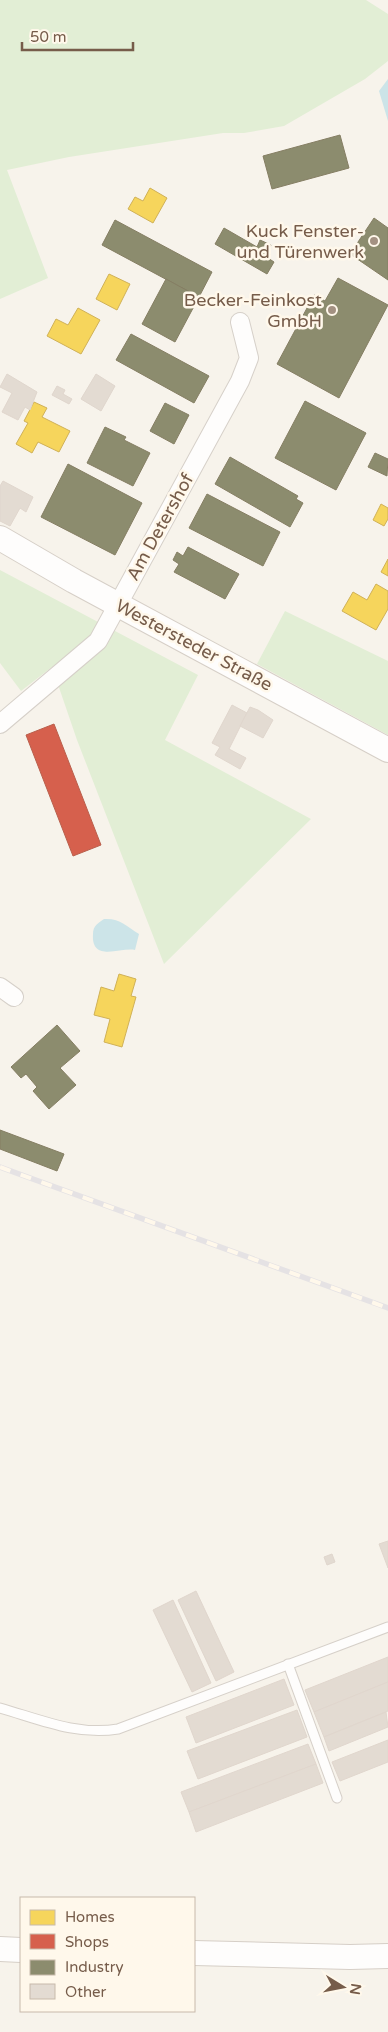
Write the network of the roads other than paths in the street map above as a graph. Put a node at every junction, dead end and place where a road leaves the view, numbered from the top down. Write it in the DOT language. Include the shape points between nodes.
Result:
graph roads {
  1 [pos="240,322"];
  2 [pos="0,538"];
  3 [pos="119,604"];
  4 [pos="0,724"];
  5 [pos="388,750"];
  6 [pos="388,1627"];
  7 [pos="288,1664"];
  8 [pos="0,1708"];
  9 [pos="337,1798"];
  10 [pos="0,1949"];
  11 [pos="20,1950"];
  12 [pos="195,1953"];
  13 [pos="388,1956"];
  1 -- 3 [label="street, Am Detershof" via="249,358 240,381"];
  2 -- 3 [label="main road, Westersteder Straße"];
  3 -- 4 [label="street, Am Detershof" via="98,641"];
  3 -- 5 [label="main road, Westersteder Straße"];
  6 -- 7 [label="lane"];
  7 -- 8 [label="lane" via="118,1729 65,1728"];
  7 -- 9 [label="lane"];
  10 -- 11 [label="main road"];
  12 -- 13 [label="main road"];
}
